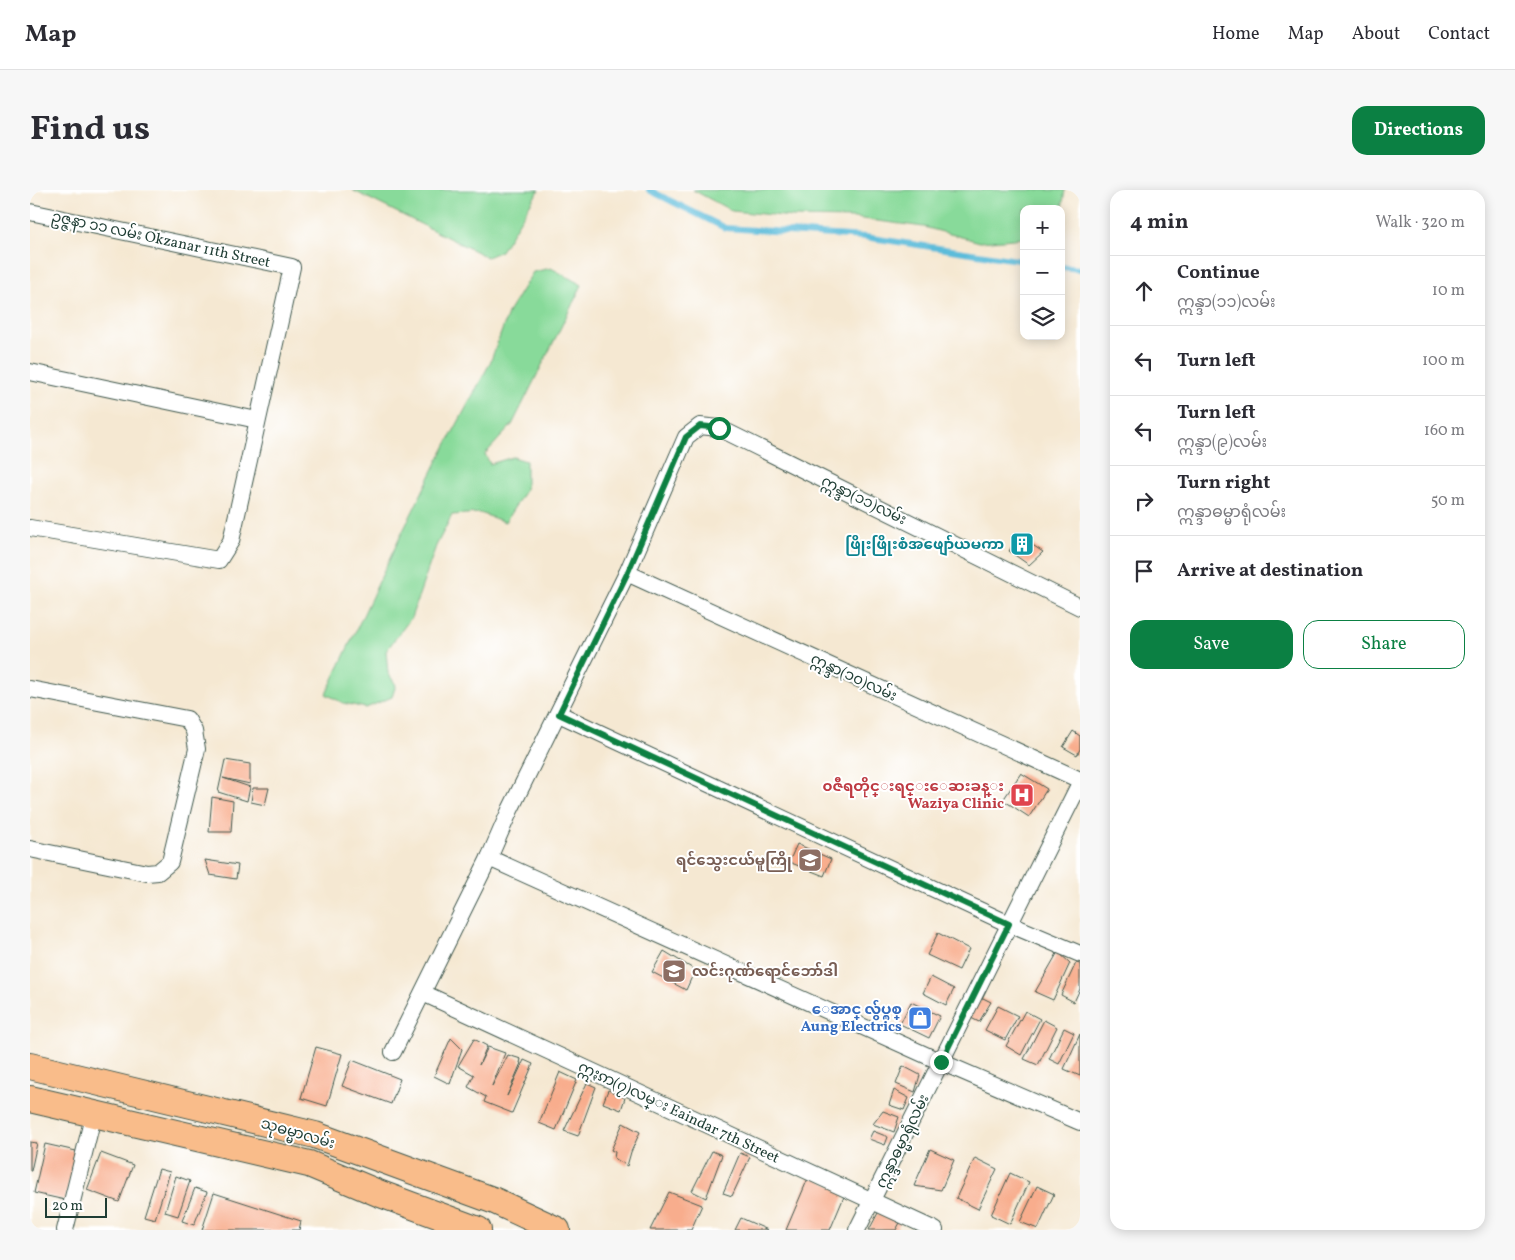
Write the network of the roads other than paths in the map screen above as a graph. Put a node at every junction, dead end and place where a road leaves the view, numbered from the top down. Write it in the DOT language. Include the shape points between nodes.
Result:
graph roads {
  1 [pos="30,212"];
  2 [pos="30,372"];
  3 [pos="257,420"];
  4 [pos="30,528"];
  5 [pos="627,574"];
  6 [pos="1080,607"];
  7 [pos="30,689"];
  8 [pos="559,714"];
  9 [pos="1080,781"];
  10 [pos="30,849"];
  11 [pos="488,858"];
  12 [pos="1009,924"];
  13 [pos="1080,954"];
  14 [pos="423,993"];
  15 [pos="393,1052"];
  16 [pos="941,1062"];
  17 [pos="30,1066"];
  18 [pos="30,1099"];
  19 [pos="94,1113"];
  20 [pos="1080,1122"];
  21 [pos="871,1201"];
  22 [pos="66,1230"];
  23 [pos="478,1230"];
  24 [pos="557,1230"];
  25 [pos="857,1230"];
  26 [pos="936,1230"];
  1 -- 3 [label="street, ဥဇ္ဇနာ ၁၁ လမ်း Okzanar 11th Street" via="292,267"];
  2 -- 3 [label="street"];
  3 -- 4 [label="street" via="232,542 219,560"];
  5 -- 6 [label="street, ဣန္ဒာ(၁၁)လမ်း" via="686,437 700,426 719,428"];
  5 -- 8 [label="street"];
  5 -- 9 [label="street, ဣန္ဒာ(၁၀)လမ်း"];
  7 -- 10 [label="street" via="187,719 194,731 197,749 170,862 158,872 147,873"];
  8 -- 11 [label="street"];
  8 -- 12 [label="street"];
  9 -- 12 [label="street, ဣန္ဒာဓမ္မာရုံလမ်း"];
  11 -- 14 [label="street"];
  11 -- 16 [label="street"];
  12 -- 13 [label="street"];
  12 -- 16 [label="street, ဣန္ဒာဓမ္မာရုံလမ်း"];
  14 -- 15 [label="street"];
  14 -- 21 [label="street, ဣႏၵာ(၇)လမ္း Eaindar 7th Street"];
  16 -- 20 [label="street"];
  16 -- 21 [label="street, ဣန္ဒာဓမ္မာရုံလမ်း"];
  17 -- 24 [label="main road, သုဓမ္မာလမ်း" via="315,1136 495,1201"];
  18 -- 19 [label="main road, သုဓမ္မာလမ်း"];
  19 -- 22 [label="street"];
  19 -- 23 [label="main road, သုဓမ္မာလမ်း" via="310,1164"];
  21 -- 25 [label="street, ဣန္ဒာဓမ္မာရုံလမ်း"];
  21 -- 26 [label="street, ဣႏၵာ(၇)လမ္း Eaindar 7th Street"];
}
